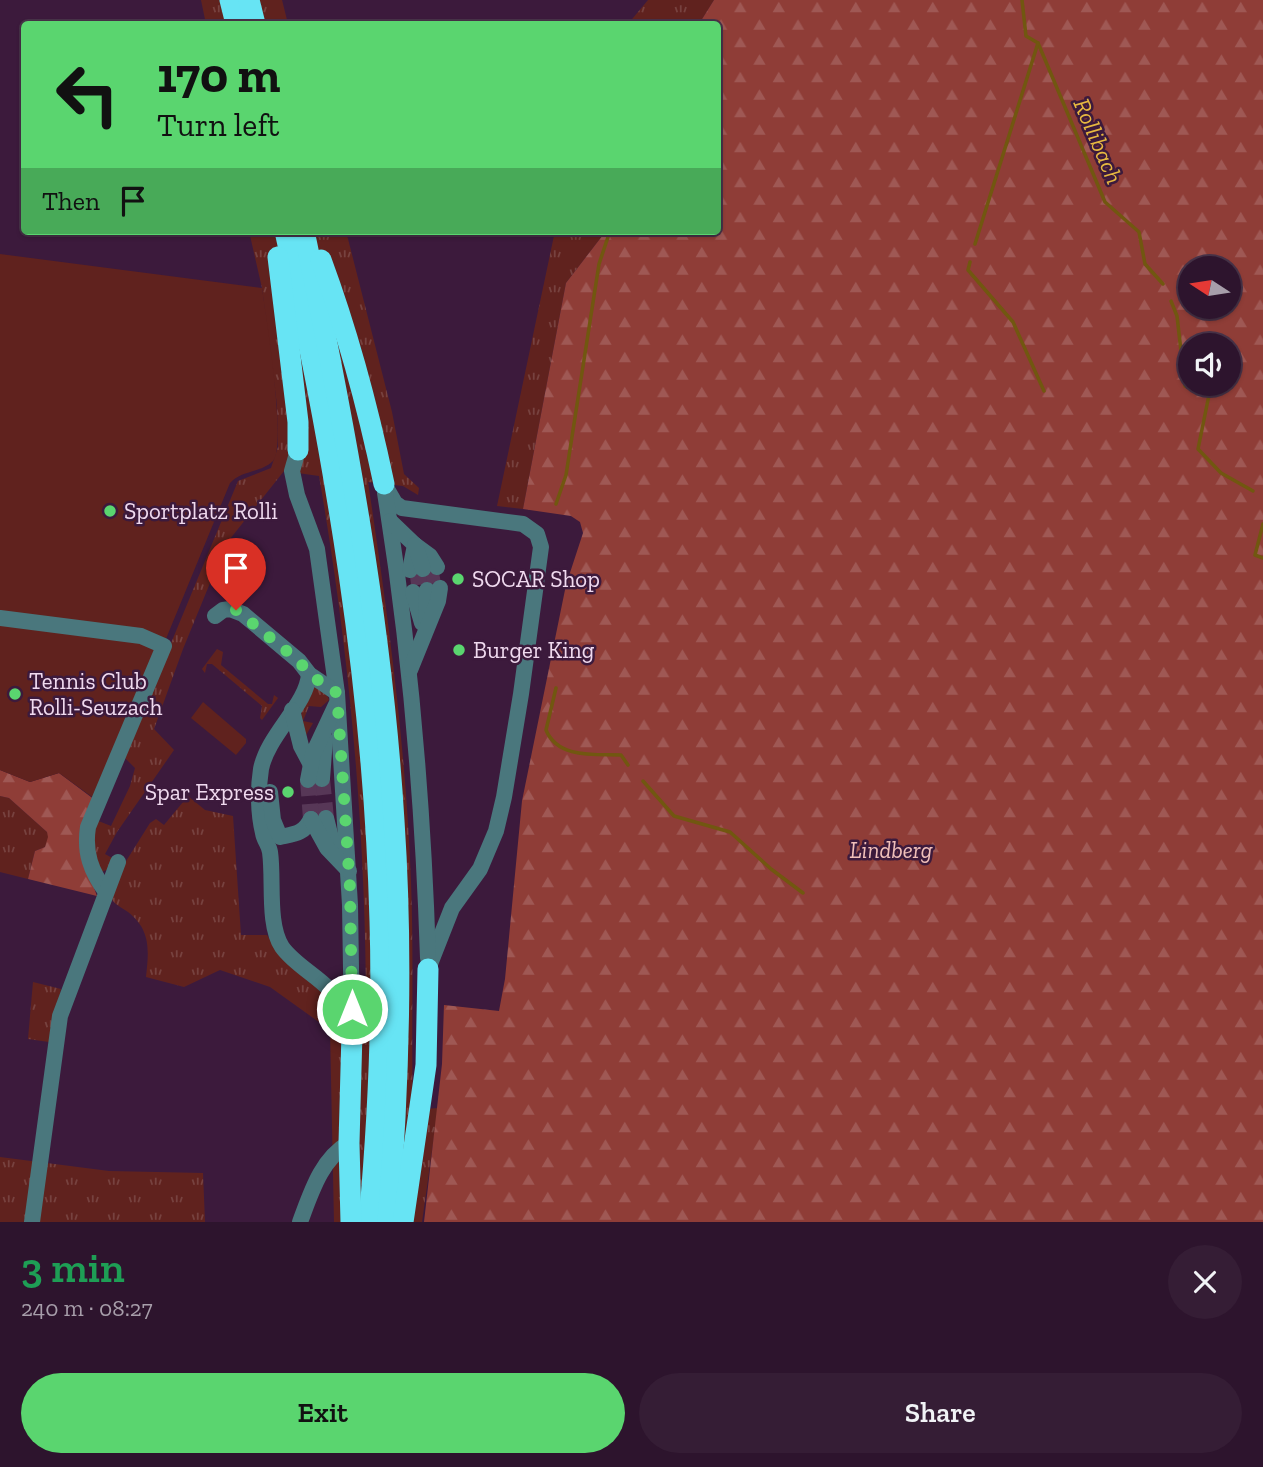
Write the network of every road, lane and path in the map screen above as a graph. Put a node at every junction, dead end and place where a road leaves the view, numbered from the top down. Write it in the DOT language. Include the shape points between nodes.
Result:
graph roads {
  1 [pos="230,0"];
  2 [pos="249,0"];
  3 [pos="235,21"];
  4 [pos="254,21"];
  5 [pos="275,235"];
  6 [pos="286,235"];
  7 [pos="305,235"];
  8 [pos="311,235"];
  9 [pos="298,450"];
  10 [pos="383,484"];
  11 [pos="390,521"];
  12 [pos="415,545"];
  13 [pos="422,591"];
  14 [pos="215,616"];
  15 [pos="0,618"];
  16 [pos="426,635"];
  17 [pos="410,670"];
  18 [pos="309,674"];
  19 [pos="337,698"];
  20 [pos="292,710"];
  21 [pos="326,726"];
  22 [pos="275,736"];
  23 [pos="310,763"];
  24 [pos="118,862"];
  25 [pos="344,865"];
  26 [pos="106,892"];
  27 [pos="428,970"];
  28 [pos="352,1032"];
  29 [pos="349,1143"];
  30 [pos="32,1222"];
  31 [pos="300,1222"];
  32 [pos="351,1222"];
  33 [pos="369,1222"];
  34 [pos="388,1222"];
  35 [pos="403,1222"];
  1 -- 3 [label="highway"];
  2 -- 4 [label="highway"];
  5 -- 9 [label="highway"];
  6 -- 33 [label="highway" via="343,535 372,777 381,992"];
  7 -- 34 [label="highway" via="357,501 390,761 400,995"];
  8 -- 10 [label="highway" via="338,307"];
  9 -- 19 [label="street" via="292,471 317,549"];
  10 -- 11 [label="street"];
  10 -- 27 [label="street" via="402,508 523,524 537,534 541,547 499,822 486,857 452,908"];
  11 -- 12 [label="street"];
  11 -- 13 [label="street"];
  12 -- 12 [label="street" via="430,556 423,569"];
  13 -- 16 [label="street"];
  13 -- 16 [label="street" via="438,601"];
  13 -- 17 [label="street"];
  14 -- 18 [label="street" via="223,610 243,614"];
  15 -- 26 [label="street" via="141,636 164,646 88,827 88,858"];
  16 -- 17 [label="street"];
  17 -- 27 [label="street"];
  18 -- 19 [label="street"];
  18 -- 20 [label="street"];
  19 -- 21 [label="street"];
  19 -- 25 [label="street"];
  20 -- 22 [label="street"];
  20 -- 23 [label="street"];
  21 -- 23 [label="street"];
  21 -- 23 [label="street" via="315,780"];
  22 -- 25 [label="street" via="279,746 270,779 274,826 280,837 301,833 318,819"];
  22 -- 28 [label="street" via="265,755 259,792 262,830 270,849 275,932 287,953 331,991"];
  24 -- 26 [label="street"];
  25 -- 28 [label="street"];
  26 -- 30 [label="street" via="60,1016"];
  27 -- 35 [label="highway" via="426,1065"];
  28 -- 29 [label="highway"];
  29 -- 31 [label="street" via="328,1161"];
  29 -- 32 [label="highway"];
}
